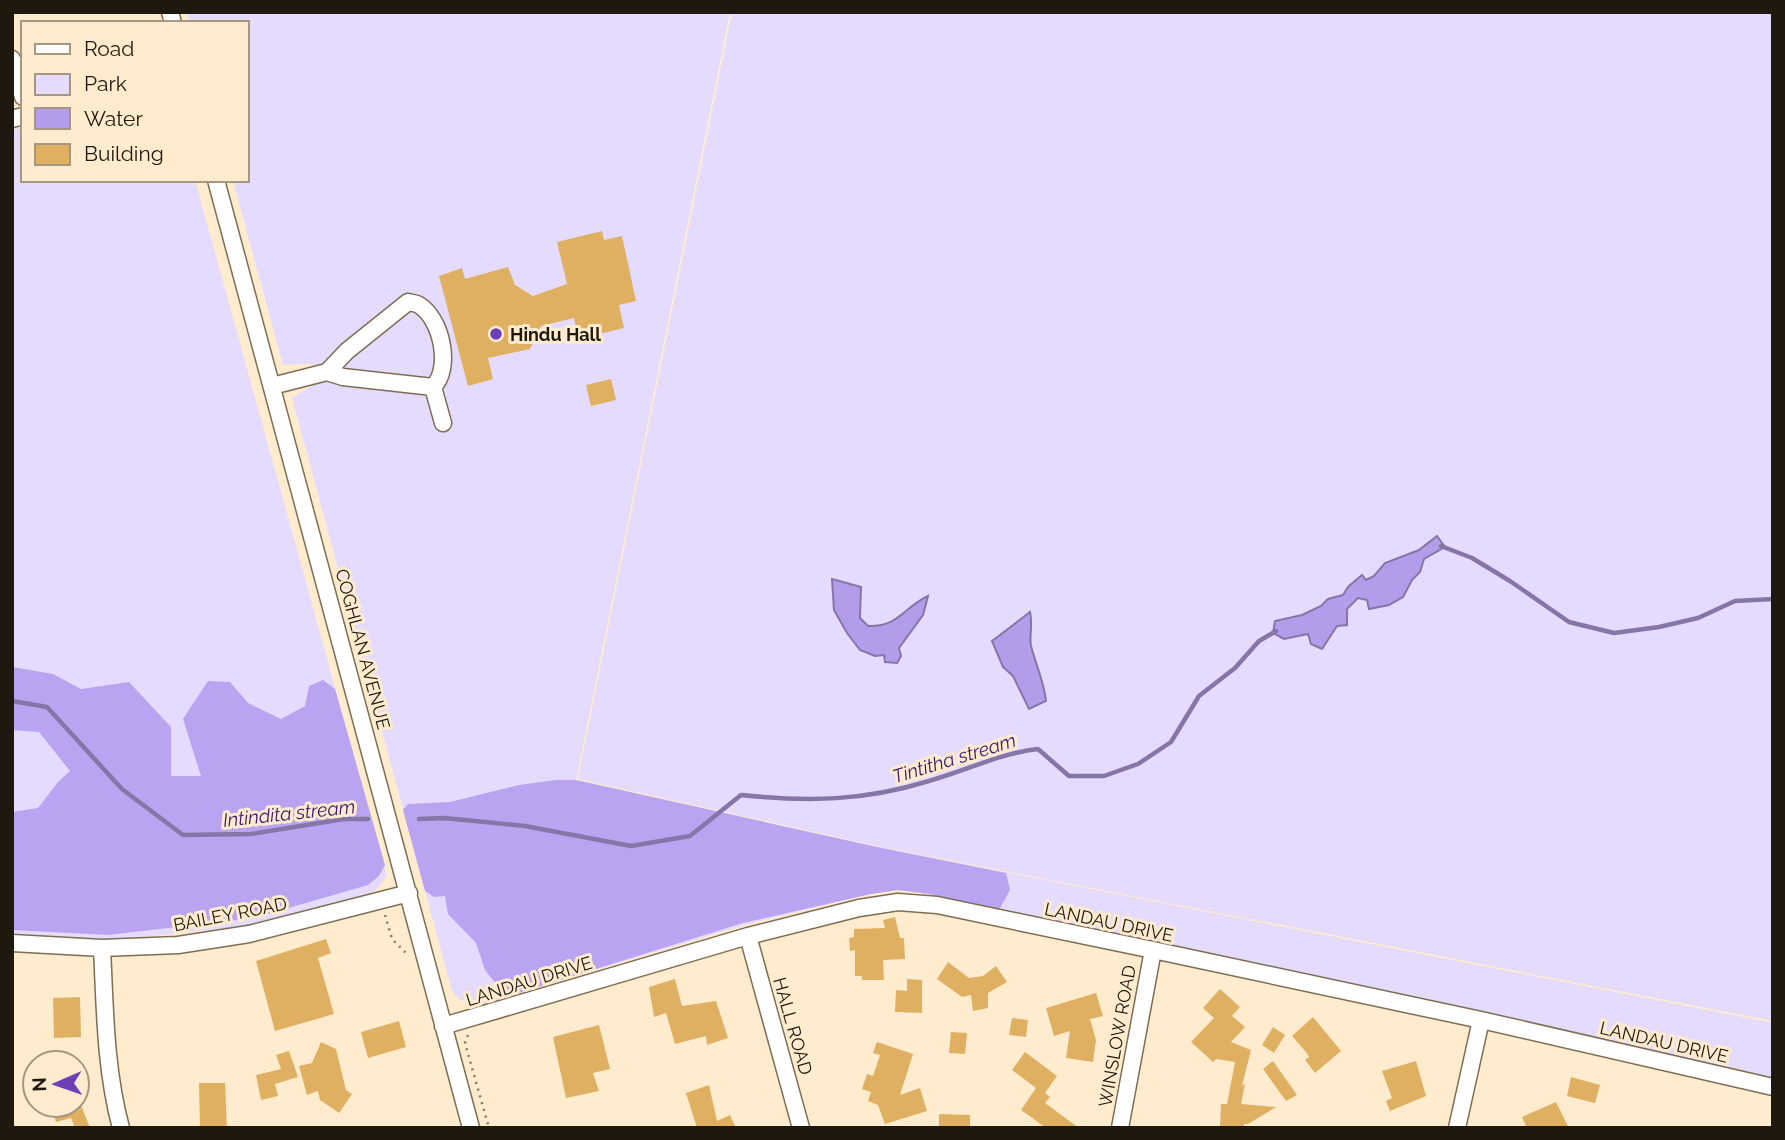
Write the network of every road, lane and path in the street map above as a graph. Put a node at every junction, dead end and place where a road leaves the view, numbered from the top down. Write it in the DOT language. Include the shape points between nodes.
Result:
graph roads {
  1 [pos="12,60"];
  2 [pos="21,90"];
  3 [pos="217,182"];
  4 [pos="327,372"];
  5 [pos="272,386"];
  6 [pos="433,387"];
  7 [pos="443,423"];
  8 [pos="409,893"];
  9 [pos="748,936"];
  10 [pos="12,943"];
  11 [pos="102,948"];
  12 [pos="1153,950"];
  13 [pos="1481,1020"];
  14 [pos="443,1026"];
  15 [pos="471,1026"];
  16 [pos="1773,1087"];
  17 [pos="121,1128"];
  18 [pos="471,1128"];
  19 [pos="489,1128"];
  20 [pos="802,1128"];
  21 [pos="1120,1128"];
  22 [pos="1457,1128"];
  1 -- 2 [label="street"];
  3 -- 5 [label="street, COGHLAN AVENUE"];
  4 -- 5 [label="street"];
  4 -- 6 [label="street"];
  4 -- 6 [label="street" via="408,302 420,305 442,343 444,365"];
  5 -- 8 [label="street, COGHLAN AVENUE"];
  6 -- 7 [label="street"];
  8 -- 11 [label="street, BAILEY ROAD" via="217,940"];
  8 -- 14 [label="street, COGHLAN AVENUE"];
  9 -- 12 [label="street, LANDAU DRIVE" via="898,902 937,905"];
  9 -- 14 [label="street, LANDAU DRIVE"];
  9 -- 20 [label="street, HALL ROAD"];
  10 -- 11 [label="street, BAILEY ROAD"];
  11 -- 17 [label="street" via="111,1087"];
  12 -- 13 [label="street, LANDAU DRIVE"];
  12 -- 21 [label="street, WINSLOW ROAD"];
  13 -- 16 [label="street, LANDAU DRIVE"];
  13 -- 22 [label="street"];
  14 -- 18 [label="street, COGHLAN AVENUE"];
  15 -- 19 [label="path" via="465,1043"];
}
